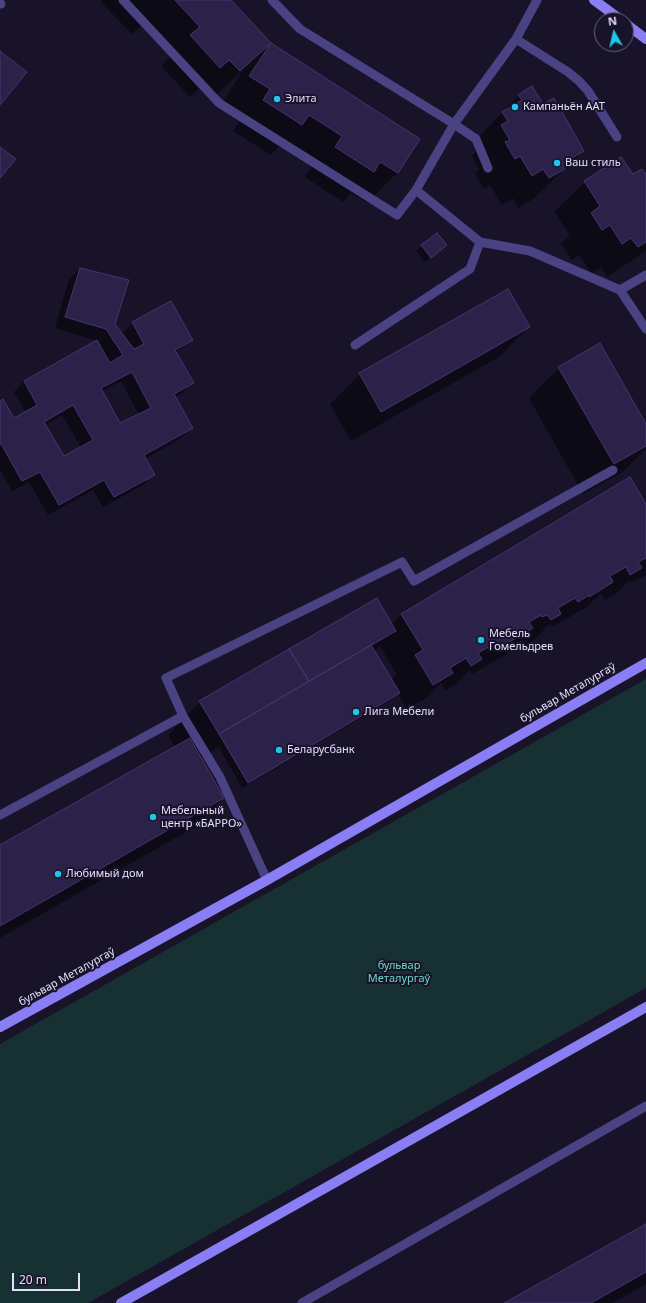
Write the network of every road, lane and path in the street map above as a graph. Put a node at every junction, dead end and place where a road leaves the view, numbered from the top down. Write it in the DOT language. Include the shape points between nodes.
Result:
graph roads {
  1 [pos="123,0"];
  2 [pos="272,0"];
  3 [pos="537,0"];
  4 [pos="594,0"];
  5 [pos="610,12"];
  6 [pos="634,30"];
  7 [pos="516,39"];
  8 [pos="646,39"];
  9 [pos="454,124"];
  10 [pos="617,137"];
  11 [pos="488,168"];
  12 [pos="416,190"];
  13 [pos="480,242"];
  14 [pos="646,275"];
  15 [pos="620,290"];
  16 [pos="646,329"];
  17 [pos="355,345"];
  18 [pos="614,470"];
  19 [pos="646,663"];
  20 [pos="183,716"];
  21 [pos="0,815"];
  22 [pos="267,880"];
  23 [pos="646,1006"];
  24 [pos="0,1027"];
  25 [pos="646,1106"];
  26 [pos="121,1303"];
  27 [pos="302,1303"];
  1 -- 12 [label="lane" via="219,103 397,214"];
  2 -- 9 [label="lane" via="300,29"];
  3 -- 7 [label="lane"];
  4 -- 5 [label="main road"];
  6 -- 8 [label="main road"];
  7 -- 9 [label="lane"];
  7 -- 10 [label="lane" via="579,81"];
  9 -- 11 [label="lane" via="476,139"];
  9 -- 12 [label="lane"];
  12 -- 13 [label="lane"];
  13 -- 15 [label="lane" via="530,251"];
  13 -- 17 [label="lane" via="470,269"];
  14 -- 15 [label="lane"];
  15 -- 16 [label="lane"];
  18 -- 20 [label="lane" via="414,581 402,562 166,678"];
  19 -- 22 [label="main road, бульвар Металургаў"];
  20 -- 21 [label="lane"];
  20 -- 22 [label="lane" via="220,777"];
  22 -- 24 [label="main road, бульвар Металургаў"];
  23 -- 26 [label="main road"];
  25 -- 27 [label="lane"];
}
